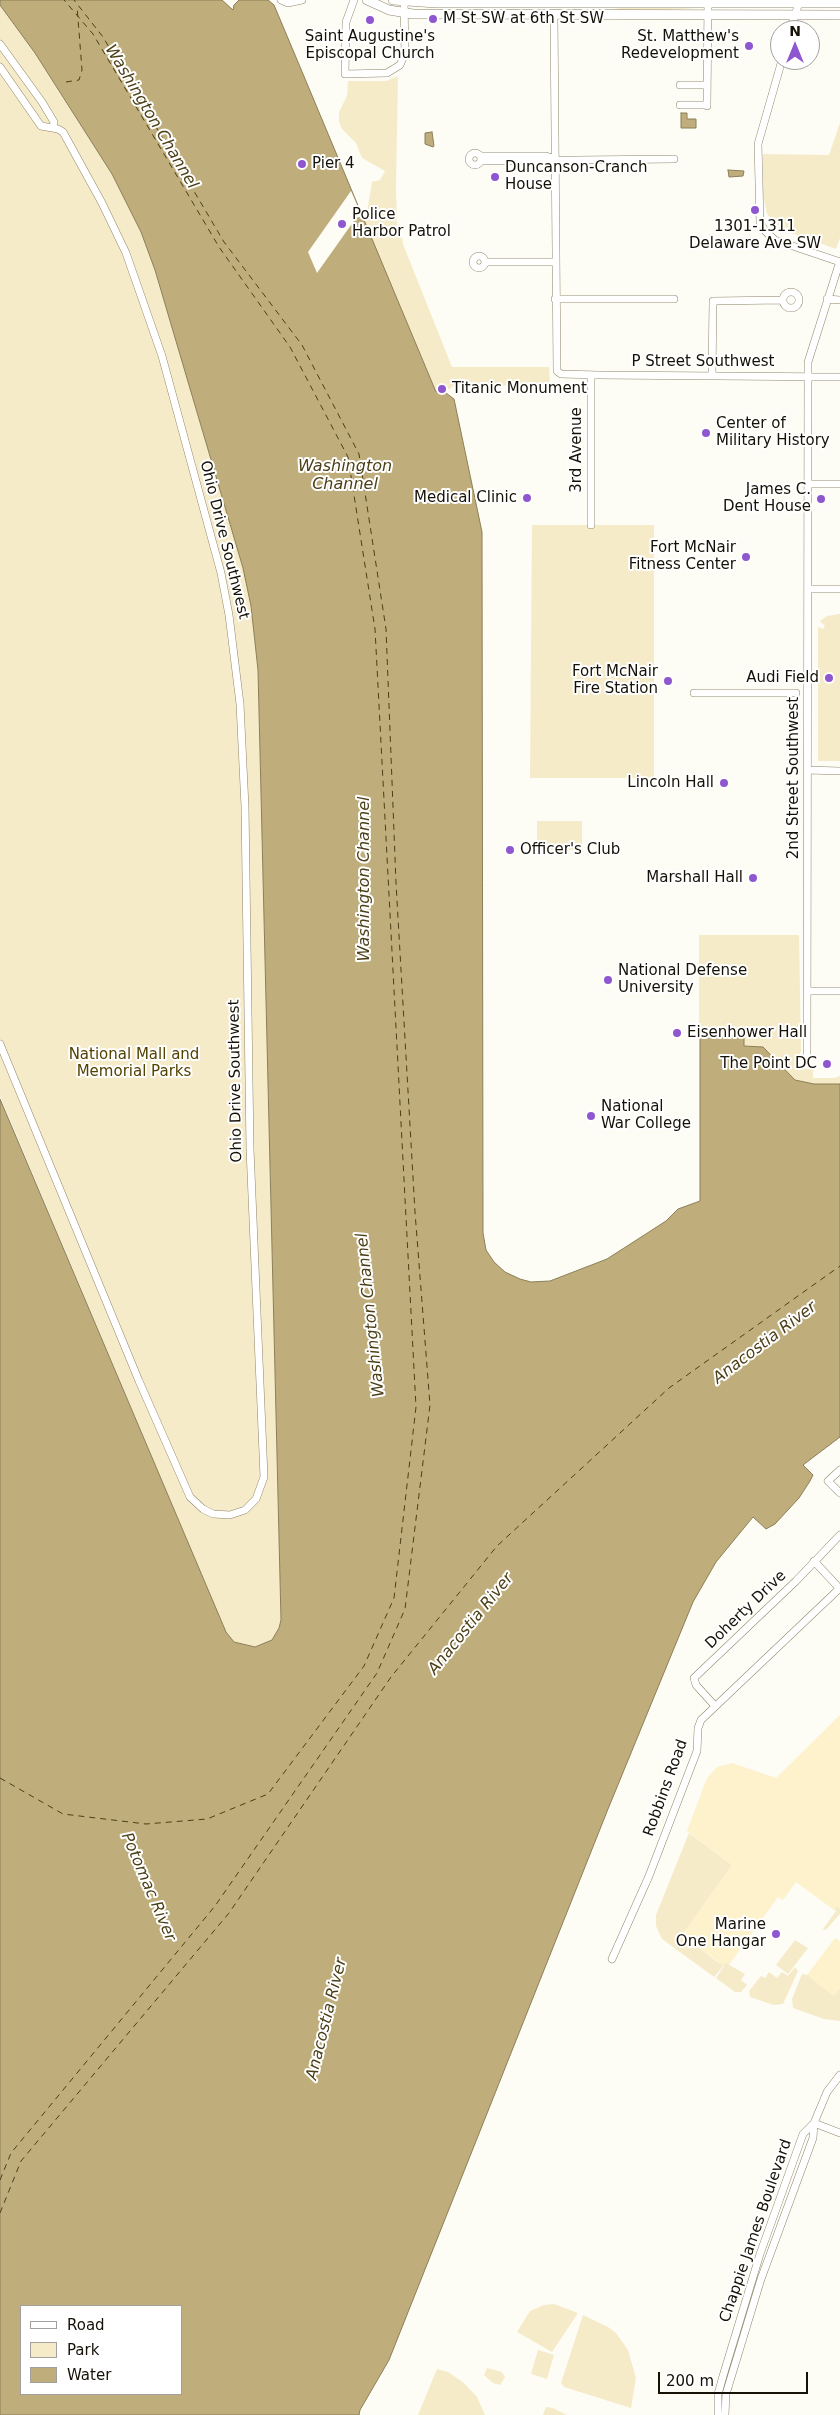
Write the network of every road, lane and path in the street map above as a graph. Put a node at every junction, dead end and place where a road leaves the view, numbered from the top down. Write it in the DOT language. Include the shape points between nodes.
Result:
graph roads {
  1 [pos="281,0"];
  2 [pos="302,0"];
  3 [pos="354,0"];
  4 [pos="367,0"];
  5 [pos="392,0"];
  6 [pos="404,1"];
  7 [pos="787,1"];
  8 [pos="800,1"];
  9 [pos="550,2"];
  10 [pos="708,2"];
  11 [pos="840,3"];
  12 [pos="404,13"];
  13 [pos="708,14"];
  14 [pos="554,15"];
  15 [pos="794,15"];
  16 [pos="840,15"];
  17 [pos="793,20"];
  18 [pos="0,44"];
  19 [pos="0,67"];
  20 [pos="779,70"];
  21 [pos="680,85"];
  22 [pos="707,85"];
  23 [pos="680,105"];
  24 [pos="54,128"];
  25 [pos="481,159"];
  26 [pos="555,159"];
  27 [pos="674,159"];
  28 [pos="485,262"];
  29 [pos="555,262"];
  30 [pos="840,262"];
  31 [pos="555,299"];
  32 [pos="674,299"];
  33 [pos="827,299"];
  34 [pos="783,300"];
  35 [pos="840,300"];
  36 [pos="590,375"];
  37 [pos="712,375"];
  38 [pos="808,376"];
  39 [pos="840,377"];
  40 [pos="808,484"];
  41 [pos="840,484"];
  42 [pos="591,525"];
  43 [pos="808,589"];
  44 [pos="840,589"];
  45 [pos="694,693"];
  46 [pos="796,693"];
  47 [pos="808,770"];
  48 [pos="840,770"];
  49 [pos="808,991"];
  50 [pos="840,991"];
  51 [pos="0,1044"];
  52 [pos="807,1060"];
  53 [pos="840,1470"];
  54 [pos="840,1493"];
  55 [pos="840,1535"];
  56 [pos="814,1561"];
  57 [pos="840,1588"];
  58 [pos="715,1706"];
  59 [pos="612,1959"];
  60 [pos="840,2075"];
  61 [pos="814,2123"];
  62 [pos="840,2133"];
  63 [pos="718,2415"];
  64 [pos="725,2415"];
  1 -- 2 [label="street" via="288,3"];
  3 -- 12 [label="street" via="346,22 345,74 380,74 392,71 403,61"];
  4 -- 12 [label="main road"];
  5 -- 6 [label="main road"];
  6 -- 9 [label="main road"];
  6 -- 12 [label="street"];
  7 -- 8 [label="main road"];
  7 -- 10 [label="main road"];
  8 -- 11 [label="main road"];
  8 -- 15 [label="street"];
  9 -- 10 [label="main road"];
  9 -- 14 [label="main road"];
  10 -- 13 [label="street"];
  12 -- 14 [label="main road"];
  13 -- 14 [label="main road"];
  13 -- 15 [label="main road"];
  13 -- 22 [label="street"];
  14 -- 26 [label="street"];
  15 -- 16 [label="main road"];
  15 -- 17 [label="street"];
  18 -- 24 [label="street, Ohio Drive Southwest" via="42,102 54,122"];
  19 -- 24 [label="street, Ohio Drive Southwest" via="41,126"];
  20 -- 30 [label="street" via="758,144 760,222 776,240"];
  21 -- 22 [label="street"];
  22 -- 23 [label="street" via="707,105"];
  24 -- 51 [label="street, Ohio Drive Southwest" via="63,132 102,203 146,306 164,361 220,573 233,637 246,822 250,1149 264,1477 256,1499 245,1510 230,1515 213,1514 202,1509 190,1497"];
  25 -- 26 [label="street" via="546,156"];
  26 -- 27 [label="street"];
  26 -- 29 [label="street"];
  28 -- 29 [label="street"];
  29 -- 31 [label="street"];
  30 -- 33 [label="street, 2nd Street Southwest"];
  31 -- 32 [label="street"];
  31 -- 36 [label="street, P Street Southwest" via="555,368 559,373"];
  33 -- 35 [label="street"];
  33 -- 38 [label="street, 2nd Street Southwest" via="810,352"];
  34 -- 37 [label="street" via="716,300 712,305"];
  36 -- 37 [label="street, P Street Southwest"];
  36 -- 42 [label="street, 3rd Avenue"];
  37 -- 38 [label="street, P Street Southwest"];
  38 -- 39 [label="street, P Street Southwest"];
  38 -- 40 [label="street, 2nd Street Southwest"];
  40 -- 41 [label="street"];
  40 -- 43 [label="street, 2nd Street Southwest"];
  43 -- 44 [label="street"];
  43 -- 47 [label="street, 2nd Street Southwest"];
  45 -- 46 [label="street"];
  47 -- 48 [label="street"];
  47 -- 49 [label="street, 2nd Street Southwest"];
  49 -- 50 [label="street"];
  49 -- 52 [label="street, 2nd Street Southwest"];
  53 -- 54 [label="street" via="828,1481"];
  55 -- 56 [label="street, Doherty Drive"];
  56 -- 57 [label="street"];
  56 -- 58 [label="street, Doherty Drive" via="693,1680"];
  57 -- 58 [label="street, Robbins Road"];
  58 -- 59 [label="street, Robbins Road" via="699,1725 697,1751 649,1876"];
  60 -- 61 [label="street" via="827,2092"];
  61 -- 62 [label="street"];
  61 -- 63 [label="street, Chappie James Boulevard" via="803,2134 760,2254 718,2394"];
  61 -- 64 [label="street, Chappie James Boulevard" via="813,2138 739,2347 726,2394"];
}
